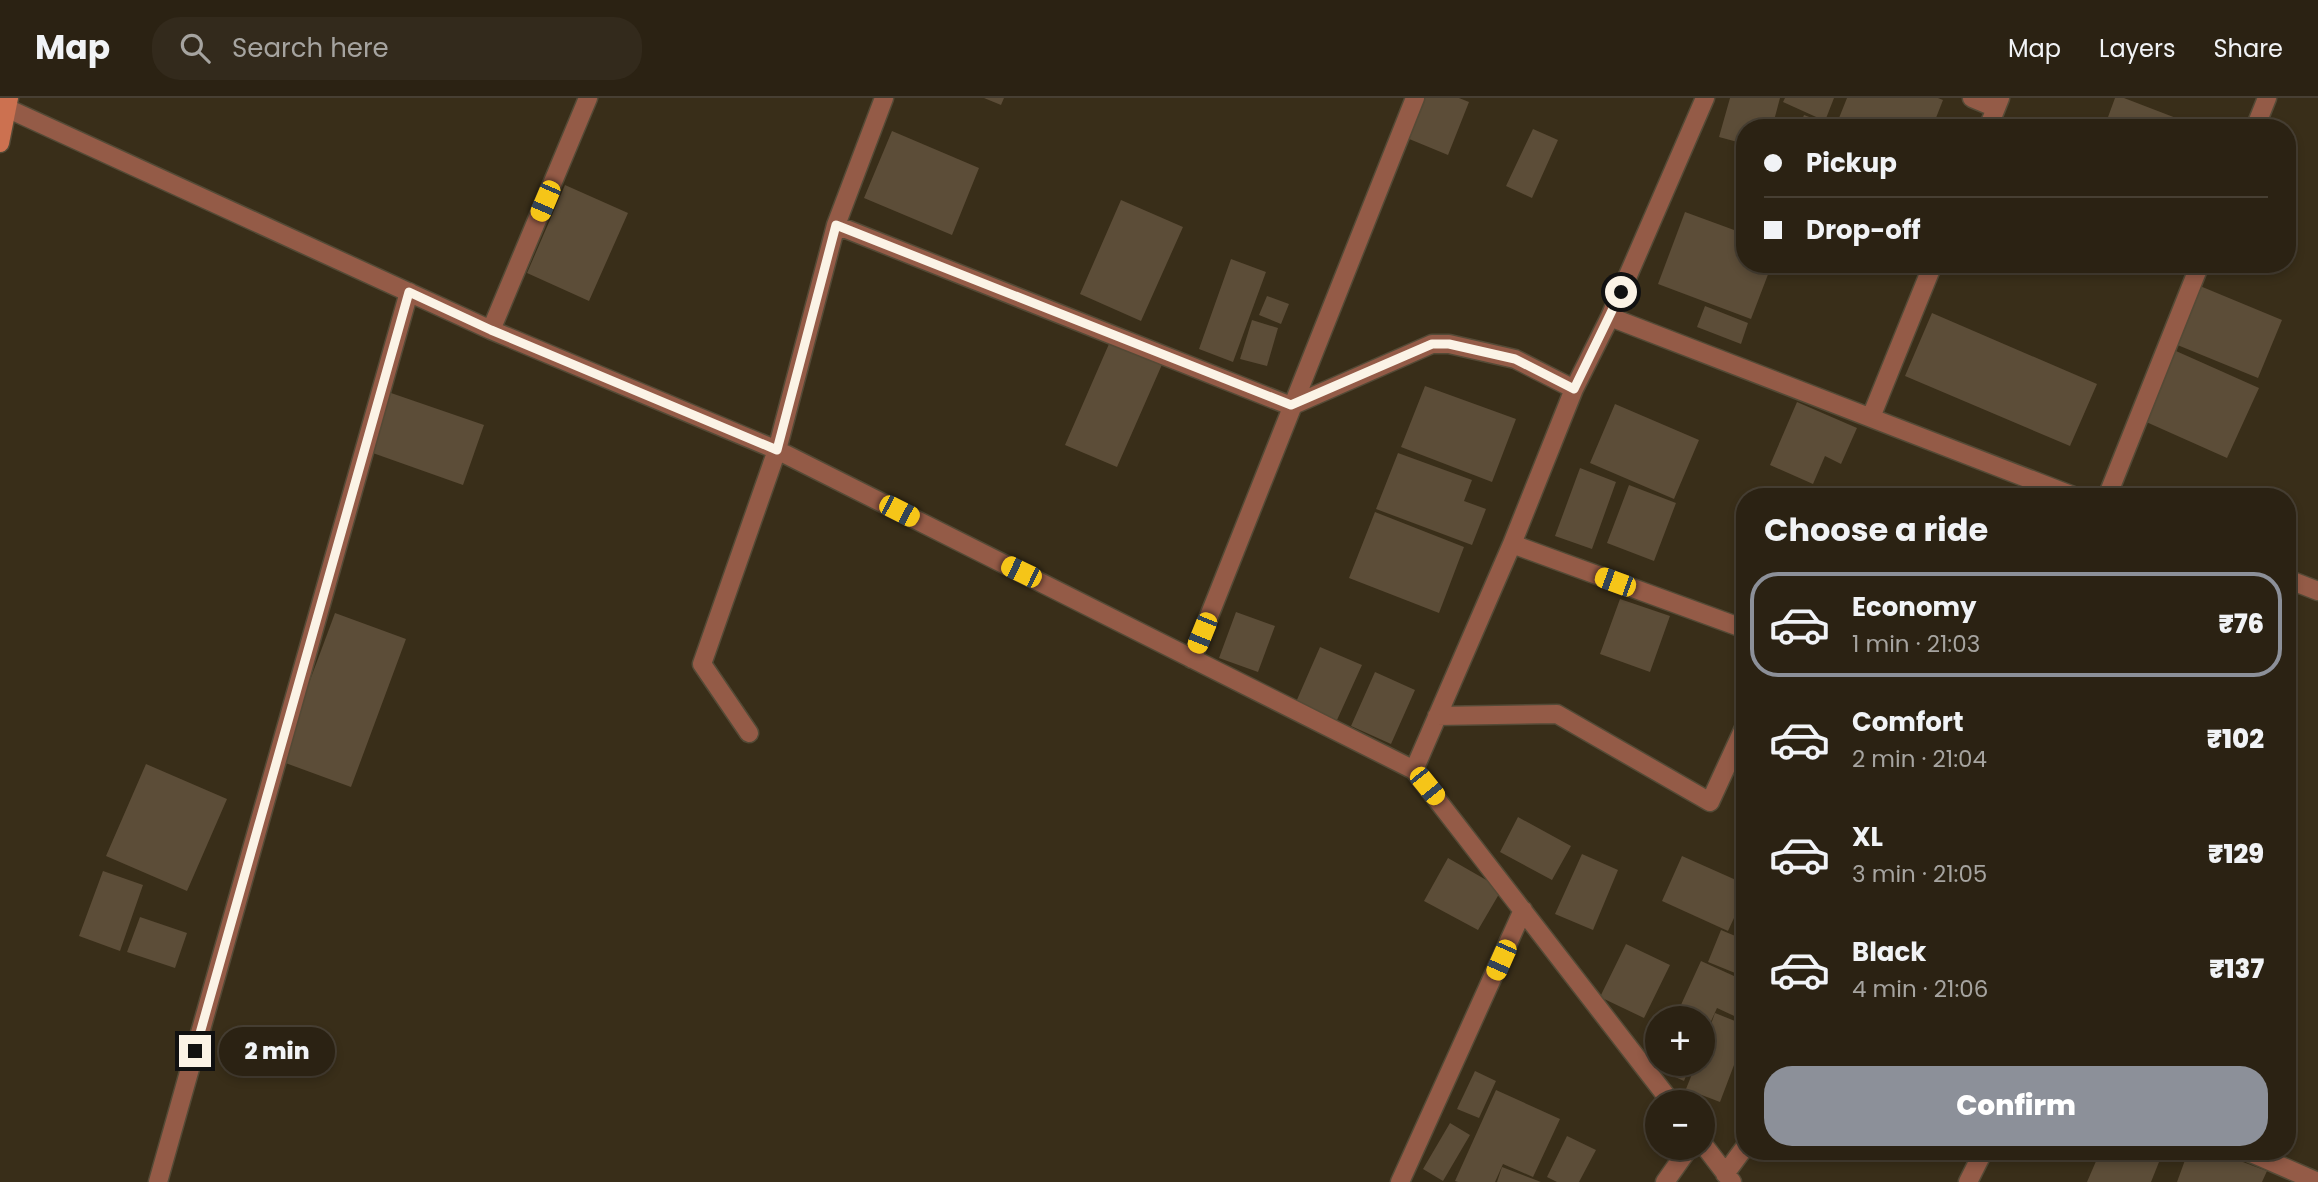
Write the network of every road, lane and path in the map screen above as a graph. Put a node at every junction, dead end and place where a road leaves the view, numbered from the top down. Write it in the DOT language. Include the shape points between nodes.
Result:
graph roads {
  1 [pos="588,98"];
  2 [pos="884,98"];
  3 [pos="1415,98"];
  4 [pos="1705,98"];
  5 [pos="1972,98"];
  6 [pos="2267,98"];
  7 [pos="6,103"];
  8 [pos="1998,103"];
  9 [pos="2259,119"];
  10 [pos="0,143"];
  11 [pos="836,225"];
  12 [pos="1929,273"];
  13 [pos="2196,273"];
  14 [pos="409,292"];
  15 [pos="1610,317"];
  16 [pos="491,330"];
  17 [pos="1574,389"];
  18 [pos="1291,405"];
  19 [pos="1871,417"];
  20 [pos="777,450"];
  21 [pos="2053,488"];
  22 [pos="2111,488"];
  23 [pos="1512,544"];
  24 [pos="2296,582"];
  25 [pos="2318,591"];
  26 [pos="1736,626"];
  27 [pos="1192,659"];
  28 [pos="1437,716"];
  29 [pos="749,733"];
  30 [pos="1736,746"];
  31 [pos="1414,770"];
  32 [pos="1523,910"];
  33 [pos="1662,1090"];
  34 [pos="1681,1160"];
  35 [pos="1715,1160"];
  36 [pos="1738,1160"];
  37 [pos="1979,1160"];
  38 [pos="2267,1160"];
  39 [pos="1728,1178"];
  40 [pos="158,1182"];
  41 [pos="1400,1182"];
  42 [pos="1665,1182"];
  43 [pos="1968,1182"];
  44 [pos="2318,1182"];
  1 -- 16 [label="street"];
  2 -- 11 [label="street"];
  3 -- 18 [label="street"];
  4 -- 15 [label="street"];
  5 -- 8 [label="street"];
  6 -- 9 [label="street"];
  7 -- 10 [label="main road"];
  7 -- 14 [label="street"];
  11 -- 18 [label="street"];
  11 -- 20 [label="street"];
  12 -- 19 [label="street"];
  13 -- 22 [label="street"];
  14 -- 16 [label="street"];
  14 -- 40 [label="street"];
  15 -- 17 [label="street"];
  15 -- 19 [label="street"];
  16 -- 20 [label="street"];
  17 -- 18 [label="street" via="1515,359 1432,344"];
  17 -- 23 [label="street"];
  18 -- 27 [label="street"];
  19 -- 21 [label="street"];
  20 -- 27 [label="street"];
  20 -- 29 [label="street" via="702,664"];
  23 -- 26 [label="street"];
  23 -- 28 [label="street"];
  24 -- 25 [label="street"];
  27 -- 31 [label="street"];
  28 -- 30 [label="street" via="1557,714 1710,802"];
  28 -- 31 [label="street"];
  31 -- 32 [label="street"];
  32 -- 33 [label="street"];
  32 -- 41 [label="street"];
  34 -- 42 [label="street"];
  35 -- 39 [label="street"];
  36 -- 39 [label="street"];
  37 -- 43 [label="street"];
  38 -- 44 [label="street"];
}
